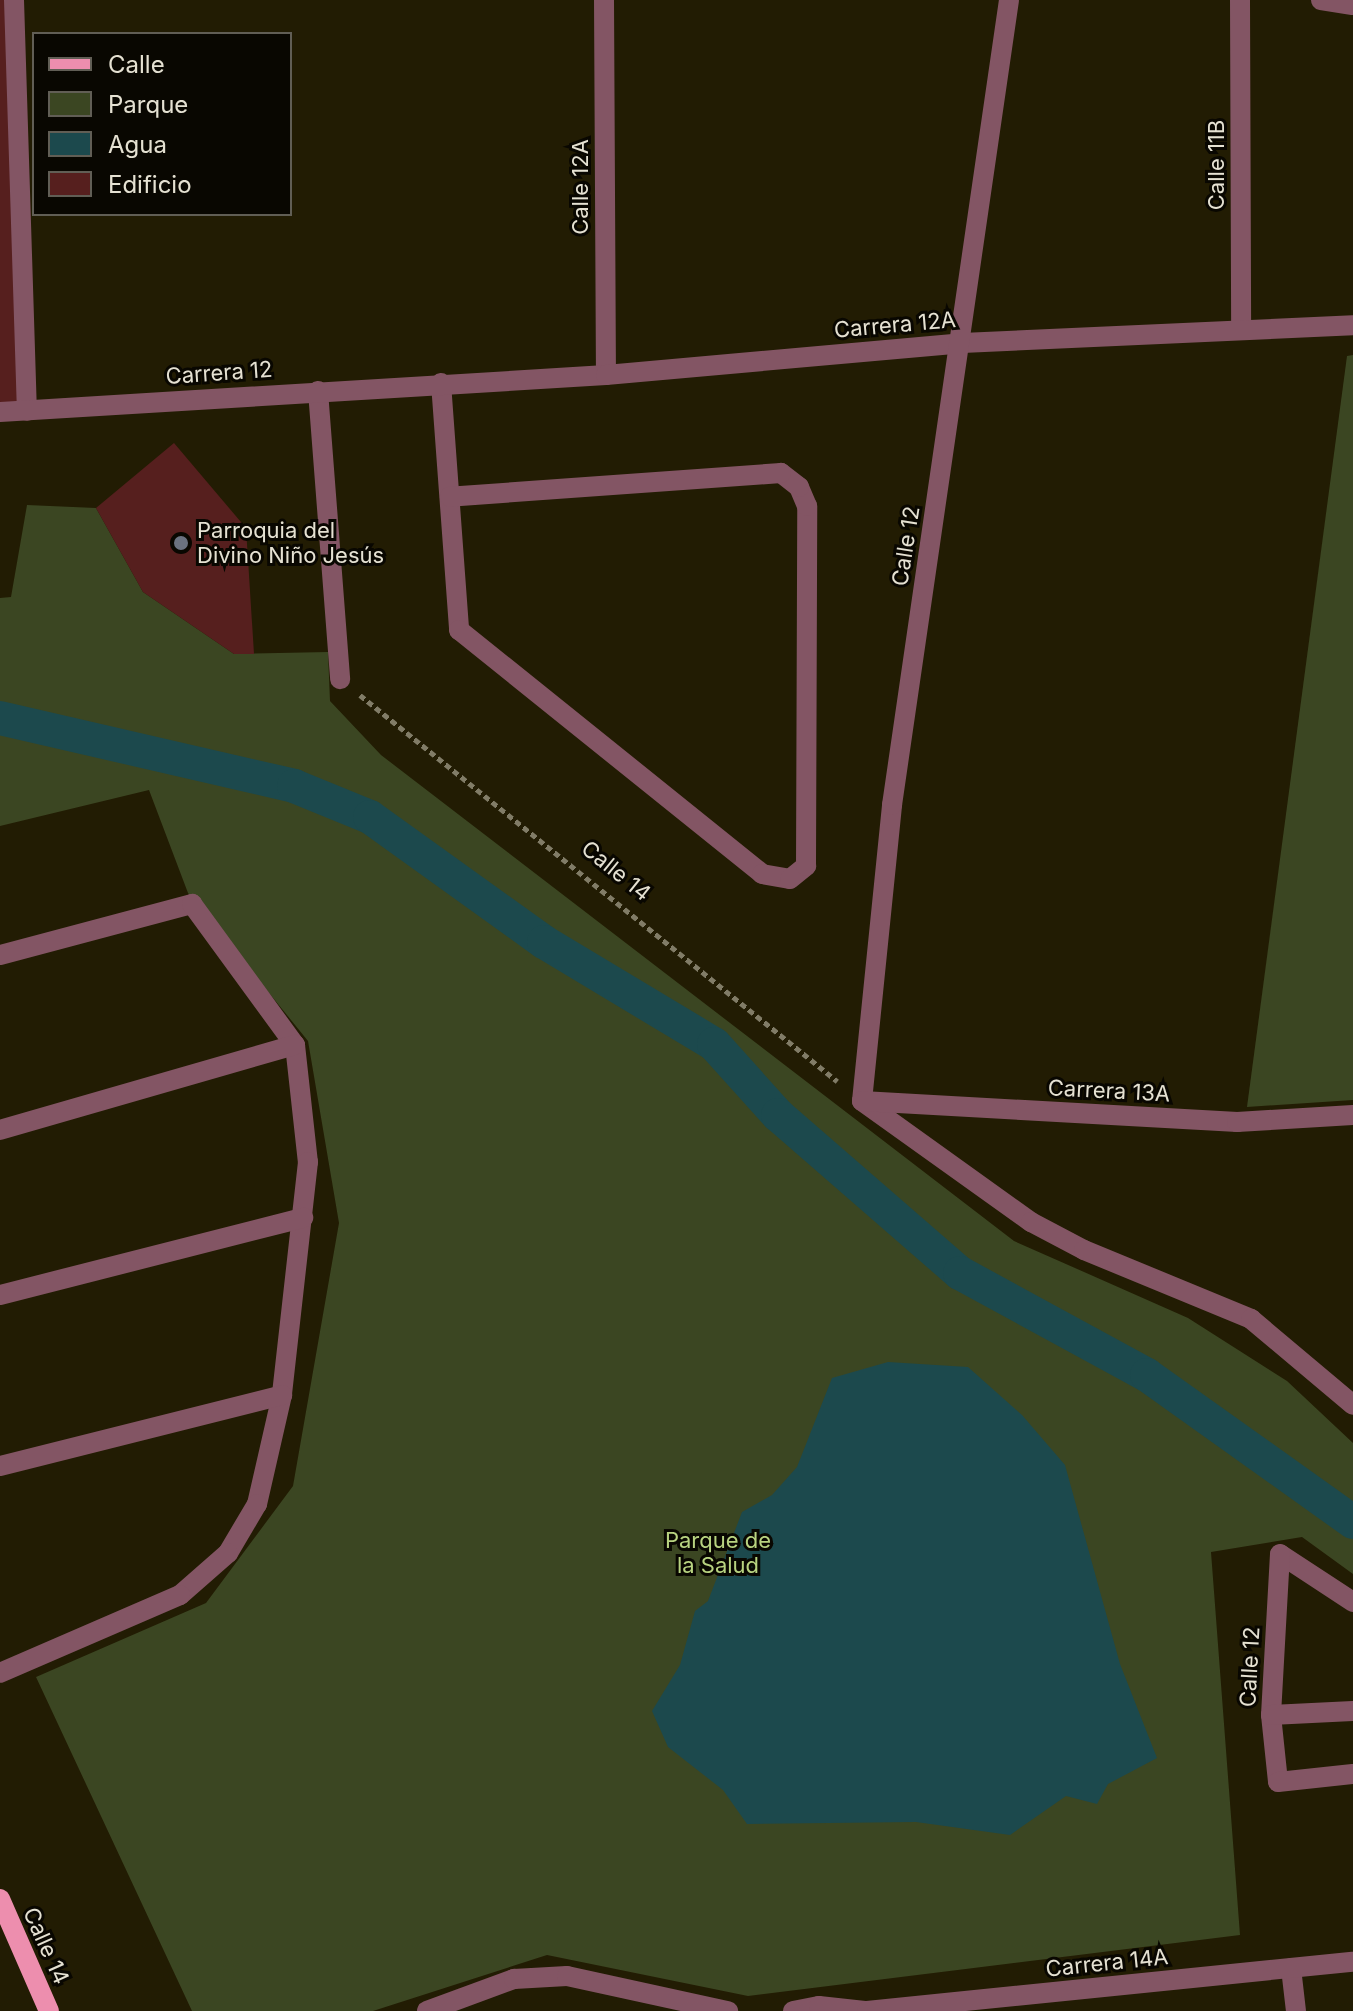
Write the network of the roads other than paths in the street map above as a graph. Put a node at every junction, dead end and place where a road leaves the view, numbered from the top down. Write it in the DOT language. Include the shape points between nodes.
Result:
graph roads {
  1 [pos="14,0"];
  2 [pos="604,0"];
  3 [pos="1009,0"];
  4 [pos="1240,0"];
  5 [pos="1321,0"];
  6 [pos="1353,5"];
  7 [pos="1353,325"];
  8 [pos="1241,330"];
  9 [pos="962,343"];
  10 [pos="606,375"];
  11 [pos="441,383"];
  12 [pos="318,391"];
  13 [pos="27,411"];
  14 [pos="0,412"];
  15 [pos="450,497"];
  16 [pos="340,679"];
  17 [pos="0,955"];
  18 [pos="295,1045"];
  19 [pos="862,1101"];
  20 [pos="1353,1115"];
  21 [pos="0,1130"];
  22 [pos="303,1218"];
  23 [pos="0,1295"];
  24 [pos="282,1395"];
  25 [pos="1353,1405"];
  26 [pos="0,1466"];
  27 [pos="1353,1602"];
  28 [pos="0,1673"];
  29 [pos="1353,1711"];
  30 [pos="1271,1715"];
  31 [pos="1353,1774"];
  32 [pos="0,1899"];
  33 [pos="1353,1962"];
  34 [pos="1291,1968"];
  35 [pos="676,2005"];
  36 [pos="49,2011"];
  37 [pos="427,2011"];
  38 [pos="728,2011"];
  39 [pos="793,2011"];
  40 [pos="866,2011"];
  41 [pos="1296,2011"];
  1 -- 13 [label="street"];
  2 -- 10 [label="street, Calle 12A"];
  3 -- 9 [label="street, Calle 12"];
  4 -- 8 [label="street, Calle 11B"];
  5 -- 6 [label="street"];
  7 -- 8 [label="street, Carrera 12A"];
  8 -- 9 [label="street, Carrera 12A"];
  9 -- 10 [label="street, Carrera 12A"];
  9 -- 19 [label="street, Calle 12" via="892,805"];
  10 -- 11 [label="street, Carrera 12A"];
  11 -- 12 [label="street, Carrera 12"];
  11 -- 15 [label="street"];
  12 -- 13 [label="street, Carrera 12"];
  12 -- 16 [label="street"];
  13 -- 14 [label="street, Carrera 12"];
  15 -- 15 [label="street" via="459,630 762,874 790,879 806,866 807,506 799,487 781,473"];
  17 -- 18 [label="street" via="192,904"];
  18 -- 21 [label="street"];
  18 -- 22 [label="street" via="306,1116"];
  19 -- 20 [label="street, Carrera 13A" via="1237,1122"];
  19 -- 25 [label="street" via="1031,1222 1084,1250 1251,1319"];
  22 -- 23 [label="street"];
  22 -- 24 [label="street"];
  24 -- 26 [label="street"];
  24 -- 28 [label="street" via="257,1504 228,1553 180,1595"];
  27 -- 30 [label="street, Calle 12" via="1280,1554"];
  29 -- 30 [label="street"];
  30 -- 31 [label="street, Calle 12" via="1278,1782"];
  32 -- 36 [label="main road, Calle 14"];
  33 -- 34 [label="street, Carrera 14A"];
  34 -- 40 [label="street, Carrera 14A"];
  34 -- 41 [label="street"];
  35 -- 37 [label="street" via="554,1977 514,1979"];
  35 -- 38 [label="street"];
  39 -- 40 [label="street, Carrera 14A" via="819,2006"];
}
